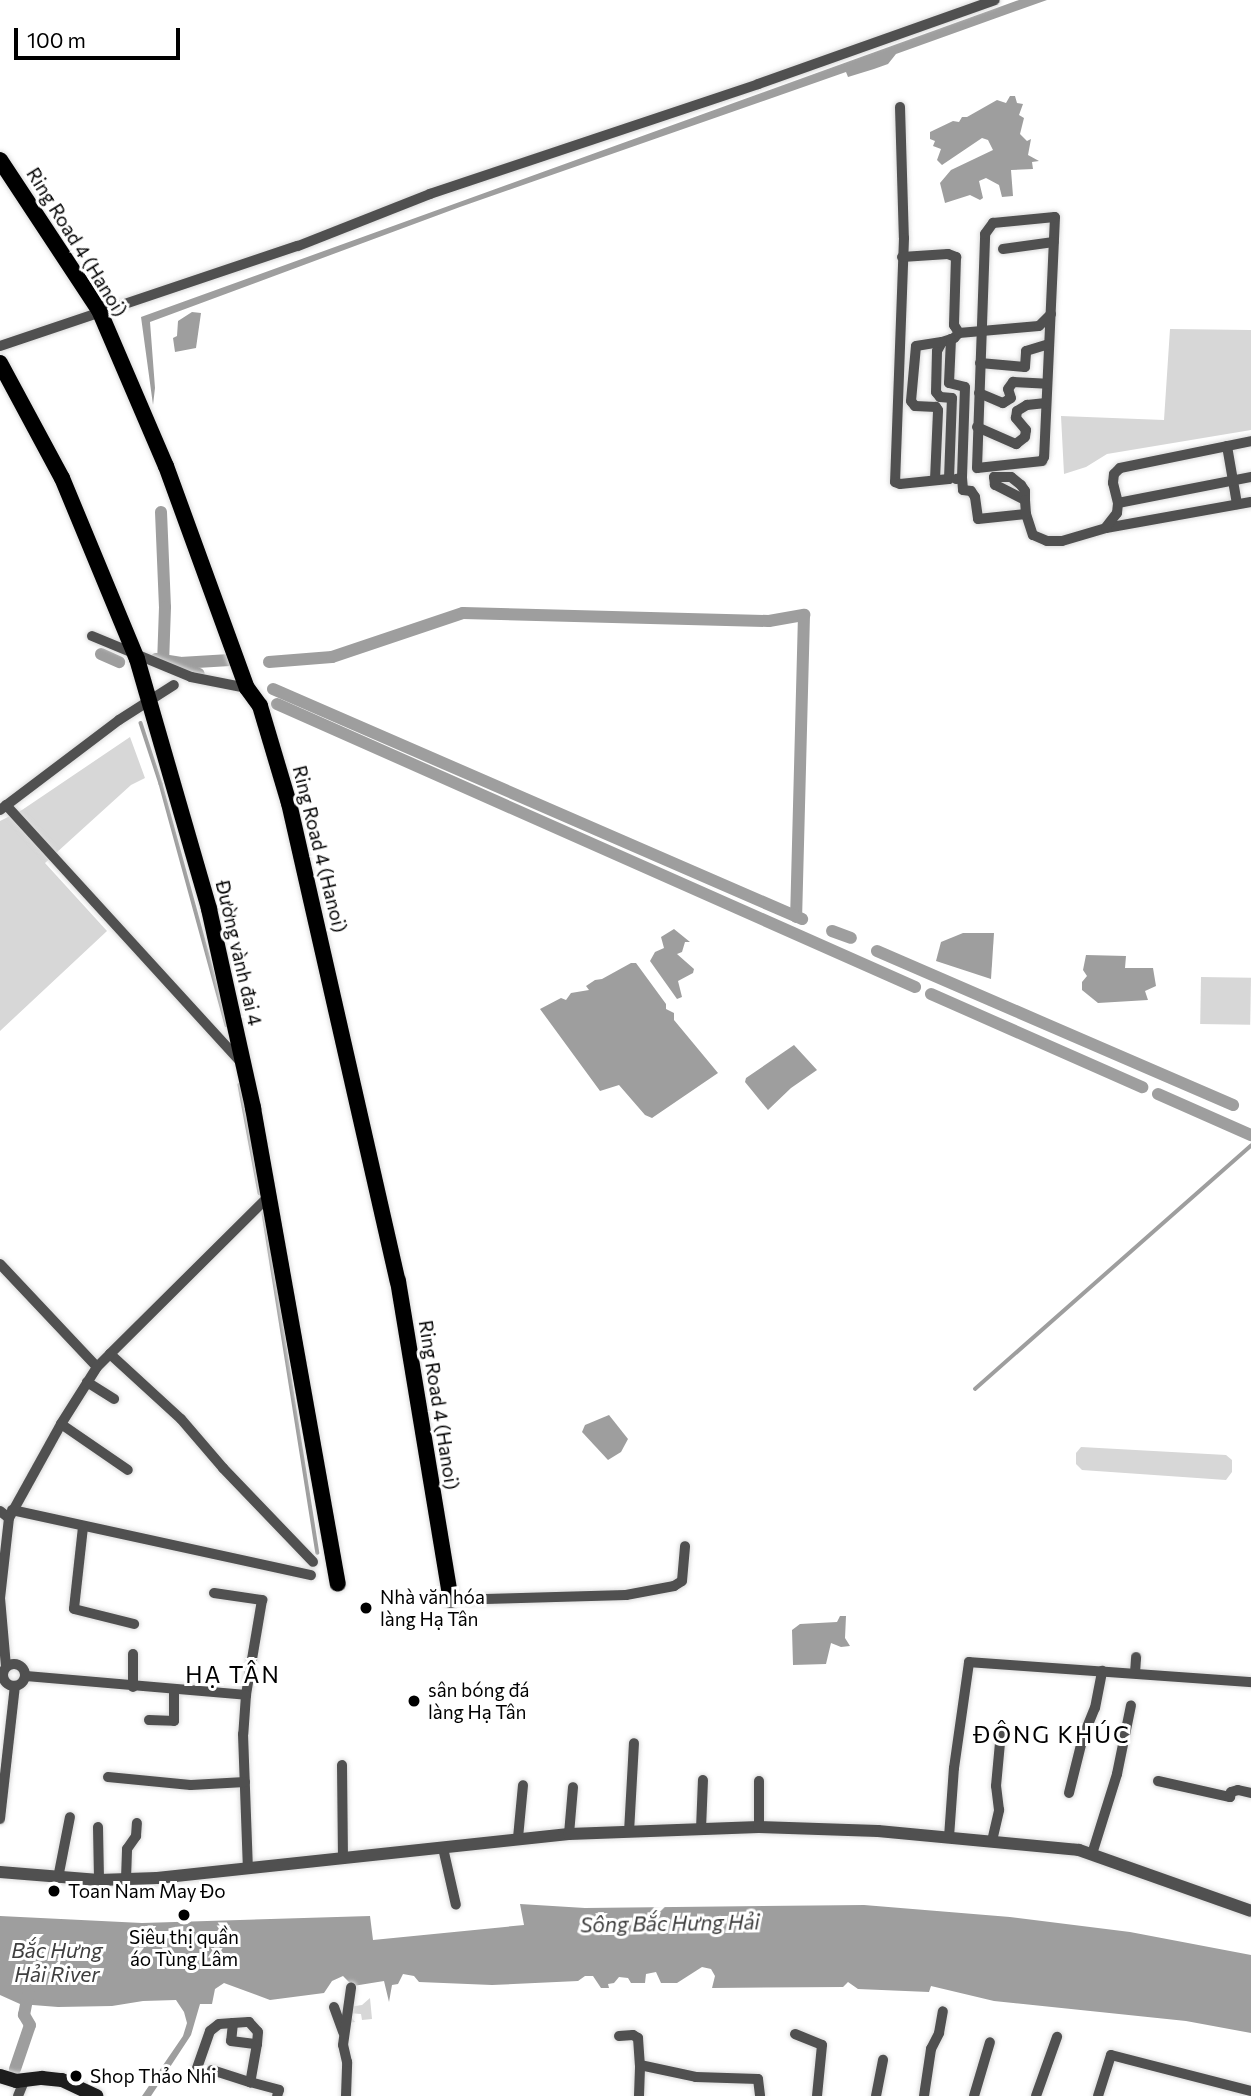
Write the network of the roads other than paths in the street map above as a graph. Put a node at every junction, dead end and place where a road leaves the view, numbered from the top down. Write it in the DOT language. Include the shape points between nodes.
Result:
graph roads {
  1 [pos="995,0"];
  2 [pos="900,107"];
  3 [pos="0,160"];
  4 [pos="1054,242"];
  5 [pos="1003,249"];
  6 [pos="902,257"];
  7 [pos="99,310"];
  8 [pos="1051,314"];
  9 [pos="1039,326"];
  10 [pos="982,332"];
  11 [pos="951,338"];
  12 [pos="1049,340"];
  13 [pos="0,346"];
  14 [pos="0,363"];
  15 [pos="980,363"];
  16 [pos="1047,384"];
  17 [pos="979,393"];
  18 [pos="1046,403"];
  19 [pos="977,427"];
  20 [pos="1251,445"];
  21 [pos="1227,446"];
  22 [pos="1251,477"];
  23 [pos="961,478"];
  24 [pos="949,479"];
  25 [pos="935,480"];
  26 [pos="1235,480"];
  27 [pos="1025,500"];
  28 [pos="1251,502"];
  29 [pos="1118,503"];
  30 [pos="1237,505"];
  31 [pos="1026,514"];
  32 [pos="1106,528"];
  33 [pos="92,636"];
  34 [pos="135,655"];
  35 [pos="174,685"];
  36 [pos="247,688"];
  37 [pos="149,701"];
  38 [pos="3,807"];
  39 [pos="244,1065"];
  40 [pos="269,1196"];
  41 [pos="0,1264"];
  42 [pos="110,1354"];
  43 [pos="97,1367"];
  44 [pos="87,1382"];
  45 [pos="114,1399"];
  46 [pos="61,1424"];
  47 [pos="128,1470"];
  48 [pos="0,1511"];
  49 [pos="11,1514"];
  50 [pos="83,1527"];
  51 [pos="685,1546"];
  52 [pos="313,1562"];
  53 [pos="311,1576"];
  54 [pos="338,1583"];
  55 [pos="214,1592"];
  56 [pos="0,1596"];
  57 [pos="451,1600"];
  58 [pos="134,1624"];
  59 [pos="133,1654"];
  60 [pos="1136,1657"];
  61 [pos="3,1671"];
  62 [pos="1102,1671"];
  63 [pos="1135,1673"];
  64 [pos="26,1676"];
  65 [pos="1251,1682"];
  66 [pos="15,1686"];
  67 [pos="133,1687"];
  68 [pos="174,1691"];
  69 [pos="246,1695"];
  70 [pos="1131,1705"];
  71 [pos="149,1720"];
  72 [pos="1001,1732"];
  73 [pos="634,1742"];
  74 [pos="342,1765"];
  75 [pos="3,1773"];
  76 [pos="108,1777"];
  77 [pos="703,1780"];
  78 [pos="759,1781"];
  79 [pos="1158,1781"];
  80 [pos="244,1782"];
  81 [pos="523,1785"];
  82 [pos="573,1787"];
  83 [pos="1069,1793"];
  84 [pos="1251,1793"];
  85 [pos="70,1817"];
  86 [pos="0,1819"];
  87 [pos="137,1823"];
  88 [pos="99,1827"];
  89 [pos="758,1827"];
  90 [pos="701,1829"];
  91 [pos="629,1832"];
  92 [pos="569,1834"];
  93 [pos="949,1837"];
  94 [pos="519,1838"];
  95 [pos="992,1841"];
  96 [pos="443,1848"];
  97 [pos="1092,1854"];
  98 [pos="343,1858"];
  99 [pos="248,1869"];
  100 [pos="0,1872"];
  101 [pos="58,1878"];
  102 [pos="126,1879"];
  103 [pos="99,1881"];
  104 [pos="456,1905"];
  105 [pos="1251,1911"];
  106 [pos="351,1988"];
  107 [pos="334,2007"];
  108 [pos="943,2011"];
  109 [pos="233,2022"];
  110 [pos="795,2034"];
  111 [pos="345,2036"];
  112 [pos="619,2036"];
  113 [pos="1057,2037"];
  114 [pos="990,2042"];
  115 [pos="257,2044"];
  116 [pos="883,2060"];
  117 [pos="640,2064"];
  118 [pos="212,2070"];
  119 [pos="196,2071"];
  120 [pos="0,2078"];
  121 [pos="25,2079"];
  122 [pos="250,2082"];
  123 [pos="1235,2091"];
  124 [pos="1251,2091"];
  125 [pos="18,2096"];
  126 [pos="97,2096"];
  127 [pos="277,2096"];
  128 [pos="346,2096"];
  129 [pos="639,2096"];
  130 [pos="760,2096"];
  131 [pos="817,2096"];
  132 [pos="876,2096"];
  133 [pos="923,2096"];
  134 [pos="974,2096"];
  135 [pos="1036,2096"];
  136 [pos="1098,2096"];
  1 -- 7 [label="street" via="430,194 274,254"];
  2 -- 6 [label="street"];
  3 -- 7 [label="main road, Ring Road 4 (Hanoi)"];
  4 -- 5 [label="street"];
  4 -- 8 [label="street"];
  4 -- 10 [label="street" via="1055,216 988,227"];
  6 -- 11 [label="street" via="956,257"];
  6 -- 25 [label="street" via="895,482"];
  7 -- 13 [label="street"];
  7 -- 36 [label="main road, Ring Road 4 (Hanoi)" via="166,466"];
  8 -- 9 [label="street"];
  8 -- 12 [label="street"];
  9 -- 10 [label="street"];
  9 -- 12 [label="street"];
  10 -- 11 [label="street"];
  10 -- 15 [label="street"];
  11 -- 23 [label="street" via="949,383 965,387"];
  11 -- 24 [label="street" via="937,351 936,392 952,398"];
  11 -- 25 [label="street" via="916,346 911,401 938,410"];
  12 -- 15 [label="street" via="1026,351 1025,367"];
  12 -- 16 [label="street"];
  14 -- 34 [label="main road, Đường vành đai 4" via="62,478"];
  15 -- 17 [label="street"];
  16 -- 17 [label="street" via="1013,382 1008,389 1011,398 1003,403"];
  16 -- 18 [label="street"];
  17 -- 19 [label="street"];
  18 -- 19 [label="street" via="1017,411 1016,418 1026,430 1016,444"];
  18 -- 19 [label="street" via="1042,461 977,468"];
  20 -- 21 [label="street"];
  21 -- 26 [label="street"];
  21 -- 29 [label="street" via="1120,468 1113,484"];
  22 -- 26 [label="street"];
  23 -- 24 [label="street"];
  23 -- 31 [label="street" via="963,490 975,497 978,519"];
  24 -- 25 [label="street"];
  26 -- 29 [label="street"];
  26 -- 30 [label="street"];
  27 -- 31 [label="street"];
  28 -- 30 [label="street"];
  29 -- 32 [label="street"];
  30 -- 32 [label="street"];
  31 -- 32 [label="street" via="1033,535 1047,541"];
  33 -- 34 [label="street"];
  34 -- 36 [label="street" via="176,672"];
  34 -- 37 [label="main road, Đường vành đai 4"];
  35 -- 37 [label="street"];
  36 -- 57 [label="main road, Ring Road 4 (Hanoi)" via="260,706 289,803 346,1046 398,1281"];
  37 -- 38 [label="street"];
  37 -- 39 [label="main road, Đường vành đai 4" via="209,909"];
  38 -- 39 [label="street"];
  39 -- 40 [label="main road, Đường vành đai 4"];
  40 -- 42 [label="street"];
  40 -- 54 [label="main road, Đường vành đai 4"];
  41 -- 43 [label="street"];
  42 -- 43 [label="street"];
  42 -- 52 [label="street" via="181,1419"];
  43 -- 44 [label="street"];
  44 -- 45 [label="street"];
  44 -- 46 [label="street"];
  46 -- 47 [label="street"];
  46 -- 49 [label="street"];
  48 -- 49 [label="street"];
  49 -- 50 [label="street"];
  49 -- 56 [label="street"];
  50 -- 53 [label="street"];
  50 -- 58 [label="street" via="74,1609"];
  51 -- 57 [label="street" via="682,1581 674,1586 626,1595"];
  55 -- 69 [label="street" via="262,1600"];
  56 -- 61 [label="street"];
  59 -- 67 [label="street"];
  60 -- 63 [label="street"];
  61 -- 64 [label="street" via="19,1665"];
  61 -- 66 [label="street" via="6,1683"];
  62 -- 63 [label="street"];
  62 -- 83 [label="street"];
  62 -- 93 [label="street" via="969,1662"];
  63 -- 65 [label="street"];
  64 -- 66 [label="street"];
  64 -- 67 [label="street"];
  66 -- 75 [label="street"];
  67 -- 68 [label="street"];
  68 -- 69 [label="street"];
  68 -- 71 [label="street" via="174,1721"];
  69 -- 80 [label="street"];
  70 -- 97 [label="street" via="1117,1774"];
  72 -- 95 [label="street" via="996,1786 999,1811"];
  73 -- 91 [label="street"];
  74 -- 98 [label="street"];
  75 -- 86 [label="street"];
  76 -- 80 [label="street" via="191,1785"];
  77 -- 90 [label="street"];
  78 -- 89 [label="street"];
  79 -- 84 [label="street" via="1230,1797 1238,1790"];
  80 -- 99 [label="street"];
  81 -- 94 [label="street"];
  82 -- 92 [label="street"];
  85 -- 101 [label="street"];
  87 -- 102 [label="street" via="136,1836 127,1849"];
  88 -- 103 [label="street"];
  89 -- 90 [label="street"];
  89 -- 93 [label="street"];
  90 -- 91 [label="street"];
  91 -- 92 [label="street"];
  92 -- 94 [label="street"];
  93 -- 95 [label="street"];
  94 -- 96 [label="street"];
  95 -- 97 [label="street"];
  96 -- 98 [label="street"];
  96 -- 104 [label="street"];
  97 -- 105 [label="street"];
  98 -- 99 [label="street"];
  99 -- 102 [label="street"];
  100 -- 101 [label="street"];
  101 -- 103 [label="street"];
  102 -- 103 [label="street"];
  106 -- 111 [label="street"];
  107 -- 111 [label="street"];
  108 -- 133 [label="street"];
  109 -- 115 [label="street" via="249,2022 258,2032"];
  109 -- 115 [label="street" via="231,2041"];
  109 -- 119 [label="street" via="210,2031"];
  110 -- 131 [label="street" via="822,2045"];
  111 -- 128 [label="street"];
  112 -- 117 [label="street" via="638,2038"];
  113 -- 135 [label="street"];
  114 -- 134 [label="street"];
  115 -- 122 [label="street"];
  116 -- 132 [label="street"];
  117 -- 129 [label="street"];
  117 -- 130 [label="street" via="696,2077 758,2079"];
  118 -- 122 [label="street"];
  120 -- 121 [label="main road"];
  121 -- 125 [label="street"];
  121 -- 126 [label="main road" via="62,2080"];
  122 -- 127 [label="street" via="279,2090"];
  123 -- 124 [label="street"];
  123 -- 136 [label="street" via="1111,2054"];
}
